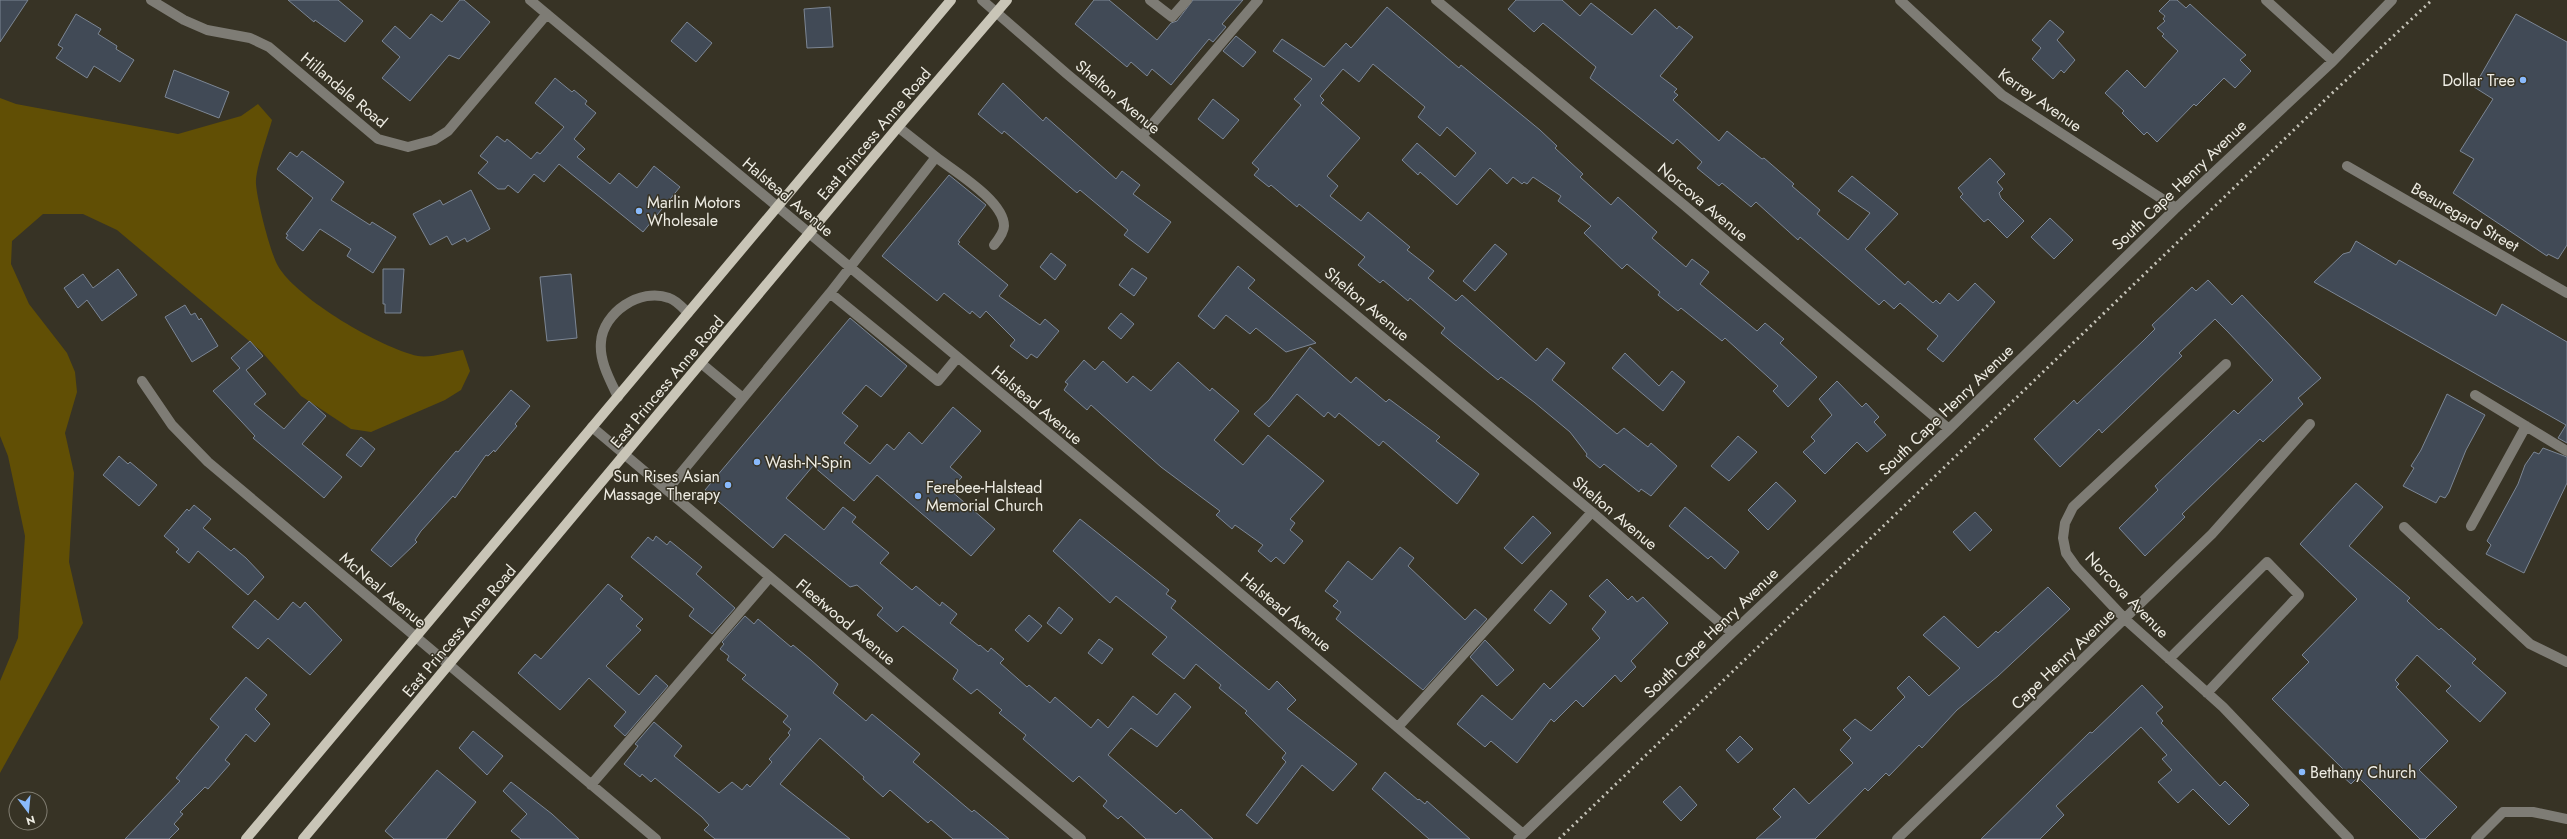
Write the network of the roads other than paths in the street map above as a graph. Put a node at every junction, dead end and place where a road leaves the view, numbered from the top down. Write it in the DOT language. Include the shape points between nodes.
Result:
graph roads {
  1 [pos="151,0"];
  2 [pos="530,0"];
  3 [pos="951,0"];
  4 [pos="982,0"];
  5 [pos="1007,0"];
  6 [pos="1150,0"];
  7 [pos="1187,0"];
  8 [pos="1258,0"];
  9 [pos="1436,0"];
  10 [pos="1900,0"];
  11 [pos="2266,0"];
  12 [pos="2392,0"];
  13 [pos="996,13"];
  14 [pos="547,14"];
  15 [pos="2333,61"];
  16 [pos="898,127"];
  17 [pos="1142,136"];
  18 [pos="936,157"];
  19 [pos="2347,166"];
  20 [pos="777,208"];
  21 [pos="2176,208"];
  22 [pos="810,235"];
  23 [pos="994,245"];
  24 [pos="849,267"];
  25 [pos="830,293"];
  26 [pos="2567,294"];
  27 [pos="688,313"];
  28 [pos="957,358"];
  29 [pos="702,364"];
  30 [pos="2226,364"];
  31 [pos="142,381"];
  32 [pos="2475,395"];
  33 [pos="618,397"];
  34 [pos="743,398"];
  35 [pos="2310,424"];
  36 [pos="2526,426"];
  37 [pos="592,427"];
  38 [pos="1949,430"];
  39 [pos="2567,451"];
  40 [pos="625,455"];
  41 [pos="666,490"];
  42 [pos="1592,512"];
  43 [pos="2471,526"];
  44 [pos="2404,527"];
  45 [pos="770,577"];
  46 [pos="2126,620"];
  47 [pos="1732,633"];
  48 [pos="416,637"];
  49 [pos="2169,659"];
  50 [pos="2567,662"];
  51 [pos="449,665"];
  52 [pos="2207,693"];
  53 [pos="1398,727"];
  54 [pos="591,785"];
  55 [pos="2567,819"];
  56 [pos="1520,836"];
  57 [pos="249,838"];
  58 [pos="303,839"];
  59 [pos="656,839"];
  60 [pos="1081,839"];
  61 [pos="1897,839"];
  62 [pos="2349,839"];
  63 [pos="2476,839"];
  1 -- 14 [label="street, Hillandale Road" via="184,20 207,30 250,38 269,47 378,139 408,147 434,140 448,131"];
  2 -- 14 [label="street, Halstead Avenue"];
  3 -- 20 [label="main road, East Princess Anne Road"];
  4 -- 13 [label="street, Shelton Avenue"];
  5 -- 13 [label="main road, East Princess Anne Road"];
  6 -- 7 [label="street" via="1172,17"];
  8 -- 17 [label="street"];
  9 -- 38 [label="street, Norcova Avenue" via="1690,210"];
  10 -- 21 [label="street, Kerrey Avenue" via="2002,95"];
  11 -- 15 [label="street"];
  12 -- 15 [label="street, South Cape Henry Avenue"];
  13 -- 16 [label="main road, East Princess Anne Road"];
  13 -- 17 [label="street, Shelton Avenue"];
  14 -- 20 [label="street, Halstead Avenue"];
  15 -- 21 [label="street, South Cape Henry Avenue"];
  16 -- 18 [label="street"];
  16 -- 22 [label="main road, East Princess Anne Road"];
  17 -- 42 [label="street, Shelton Avenue"];
  18 -- 23 [label="street" via="994,203 1002,213 1004,228"];
  18 -- 24 [label="street"];
  19 -- 26 [label="street, Beauregard Street"];
  20 -- 22 [label="street, Halstead Avenue"];
  20 -- 27 [label="main road, East Princess Anne Road"];
  21 -- 38 [label="street, South Cape Henry Avenue"];
  22 -- 24 [label="street, Halstead Avenue"];
  22 -- 29 [label="main road, East Princess Anne Road"];
  24 -- 25 [label="street"];
  24 -- 28 [label="street, Halstead Avenue"];
  25 -- 28 [label="street" via="938,380"];
  25 -- 34 [label="street"];
  27 -- 33 [label="main road, East Princess Anne Road"];
  27 -- 33 [label="street" via="670,298 657,296 645,297 618,309 602,334 601,344 605,366"];
  28 -- 53 [label="street, Halstead Avenue"];
  29 -- 34 [label="street"];
  29 -- 40 [label="main road, East Princess Anne Road"];
  30 -- 46 [label="street, Norcova Avenue" via="2073,507 2065,523 2063,538 2066,553 2076,568"];
  31 -- 48 [label="street, McNeal Avenue" via="172,425 208,462"];
  32 -- 36 [label="street"];
  33 -- 37 [label="main road, East Princess Anne Road"];
  34 -- 41 [label="street"];
  35 -- 46 [label="street, Cape Henry Avenue" via="2212,534"];
  36 -- 39 [label="street"];
  36 -- 43 [label="street"];
  37 -- 40 [label="street, Fleetwood Avenue"];
  37 -- 48 [label="main road, East Princess Anne Road"];
  38 -- 47 [label="street, South Cape Henry Avenue"];
  40 -- 41 [label="street, Fleetwood Avenue"];
  40 -- 51 [label="main road, East Princess Anne Road"];
  41 -- 45 [label="street, Fleetwood Avenue"];
  42 -- 47 [label="street, Shelton Avenue"];
  42 -- 53 [label="street"];
  44 -- 50 [label="street" via="2530,644"];
  45 -- 54 [label="street"];
  45 -- 60 [label="street, Fleetwood Avenue"];
  46 -- 49 [label="street, Norcova Avenue"];
  46 -- 61 [label="street, Cape Henry Avenue"];
  47 -- 56 [label="street, South Cape Henry Avenue"];
  48 -- 51 [label="street, McNeal Avenue"];
  48 -- 57 [label="main road, East Princess Anne Road"];
  49 -- 52 [label="street, Norcova Avenue"];
  49 -- 52 [label="street" via="2267,562 2298,595"];
  51 -- 54 [label="street, McNeal Avenue"];
  51 -- 58 [label="main road, East Princess Anne Road"];
  52 -- 62 [label="street, Norcova Avenue"];
  53 -- 56 [label="street, Halstead Avenue"];
  54 -- 59 [label="street, McNeal Avenue"];
  55 -- 63 [label="street" via="2533,812 2504,812"];
}
